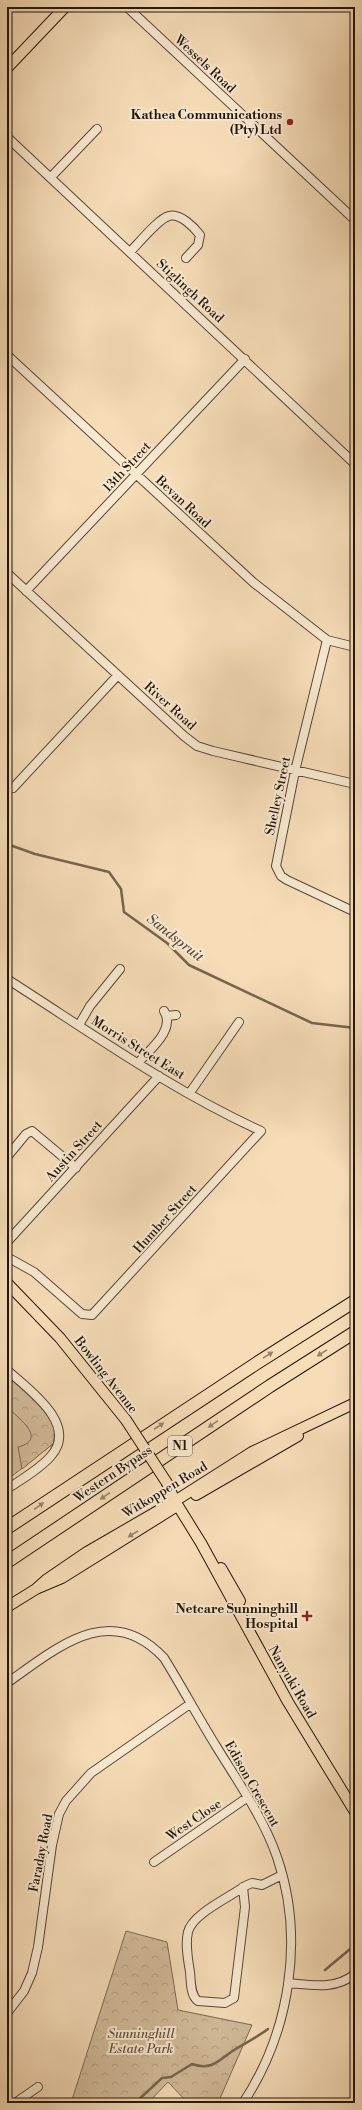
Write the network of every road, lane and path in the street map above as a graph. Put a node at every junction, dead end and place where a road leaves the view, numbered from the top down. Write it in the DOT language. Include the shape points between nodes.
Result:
graph roads {
  1 [pos="65,7"];
  2 [pos="127,7"];
  3 [pos="7,68"];
  4 [pos="97,129"];
  5 [pos="7,137"];
  6 [pos="51,177"];
  7 [pos="355,220"];
  8 [pos="130,252"];
  9 [pos="186,258"];
  10 [pos="7,355"];
  11 [pos="245,359"];
  12 [pos="355,464"];
  13 [pos="136,474"];
  14 [pos="7,573"];
  15 [pos="26,591"];
  16 [pos="326,640"];
  17 [pos="355,647"];
  18 [pos="118,675"];
  19 [pos="296,770"];
  20 [pos="355,784"];
  21 [pos="13,788"];
  22 [pos="355,912"];
  23 [pos="120,969"];
  24 [pos="7,979"];
  25 [pos="176,1015"];
  26 [pos="239,1022"];
  27 [pos="80,1025"];
  28 [pos="138,1063"];
  29 [pos="159,1076"];
  30 [pos="189,1094"];
  31 [pos="261,1131"];
  32 [pos="7,1157"];
  33 [pos="76,1168"];
  34 [pos="7,1242"];
  35 [pos="7,1257"];
  36 [pos="7,1283"];
  37 [pos="355,1301"];
  38 [pos="355,1332"];
  39 [pos="7,1370"];
  40 [pos="355,1403"];
  41 [pos="7,1489"];
  42 [pos="177,1500"];
  43 [pos="7,1528"];
  44 [pos="7,1562"];
  45 [pos="7,1607"];
  46 [pos="7,1682"];
  47 [pos="190,1704"];
  48 [pos="248,1797"];
  49 [pos="355,1801"];
  50 [pos="355,1812"];
  51 [pos="154,1862"];
  52 [pos="282,1875"];
  53 [pos="242,1887"];
  54 [pos="354,1976"];
  55 [pos="288,1983"];
  56 [pos="7,2013"];
  57 [pos="38,2087"];
  58 [pos="15,2103"];
  59 [pos="243,2103"];
  1 -- 3 [label="main road"];
  2 -- 7 [label="street, Wessels Road"];
  4 -- 6 [label="street"];
  5 -- 6 [label="street, Stiglingh Road"];
  6 -- 8 [label="street, Stiglingh Road"];
  8 -- 9 [label="street" via="164,218 172,215 199,233 198,245"];
  8 -- 11 [label="street, Stiglingh Road"];
  10 -- 13 [label="street, Bevan Road"];
  11 -- 12 [label="street, Stiglingh Road"];
  11 -- 13 [label="street, 13th Street"];
  13 -- 15 [label="street, 13th Street"];
  13 -- 16 [label="street, Bevan Road" via="254,584"];
  14 -- 15 [label="street, River Road"];
  15 -- 18 [label="street, River Road"];
  16 -- 17 [label="street, Bevan Road"];
  16 -- 19 [label="street, Shelley Street"];
  18 -- 19 [label="street, River Road" via="197,746"];
  18 -- 21 [label="street"];
  19 -- 20 [label="street, River Road"];
  19 -- 22 [label="street, Shelley Street" via="276,861 278,871 287,880"];
  23 -- 27 [label="street" via="90,1006"];
  24 -- 27 [label="street, Morris Street East"];
  25 -- 28 [label="street" via="166,1014 166,1030"];
  26 -- 30 [label="street"];
  27 -- 28 [label="street, Morris Street East"];
  28 -- 29 [label="street, Morris Street East"];
  29 -- 30 [label="street, Morris Street East"];
  29 -- 33 [label="street, Austin Street"];
  30 -- 31 [label="street, Morris Street East"];
  31 -- 35 [label="street, Humber Street" via="98,1310 89,1316 82,1314 34,1272"];
  32 -- 33 [label="street" via="26,1134 32,1131"];
  33 -- 34 [label="street, Austin Street"];
  36 -- 42 [label="main road, Bowling Avenue, bridge" via="60,1338 126,1420"];
  43 -- 37 [label="highway, Western Bypass / N1, one-way" via="257,1362"];
  38 -- 44 [label="highway, Western Bypass / N1, one-way"];
  39 -- 41 [label="street" via="53,1415 58,1426 59,1439 55,1451 46,1461"];
  40 -- 42 [label="main road, Witkoppen Road" via="252,1452"];
  42 -- 45 [label="main road, Witkoppen Road" via="62,1578 36,1589"];
  42 -- 49 [label="main road, Nanyuki Road" via="232,1586 271,1660"];
  42 -- 50 [label="main road, Nanyuki Road" via="288,1702"];
  46 -- 47 [label="street, Edison Crescent" via="79,1636 101,1630 125,1632 148,1643 164,1658"];
  47 -- 48 [label="street, Edison Crescent"];
  47 -- 56 [label="street, Faraday Road" via="91,1773 66,1800 59,1814 53,1839 32,1973 24,1991"];
  48 -- 51 [label="street, West Close"];
  48 -- 52 [label="street, Edison Crescent" via="266,1830"];
  52 -- 53 [label="street" via="268,1883 252,1883"];
  52 -- 55 [label="street, Edison Crescent" via="290,1920"];
  53 -- 53 [label="street" via="200,1915 190,1925 189,1962 193,1995 198,2001 228,2002 236,1993 245,1906"];
  54 -- 55 [label="street" via="330,1986"];
  55 -- 59 [label="street, Edison Crescent" via="285,2007 277,2035 261,2073"];
  57 -- 58 [label="street"];
}
